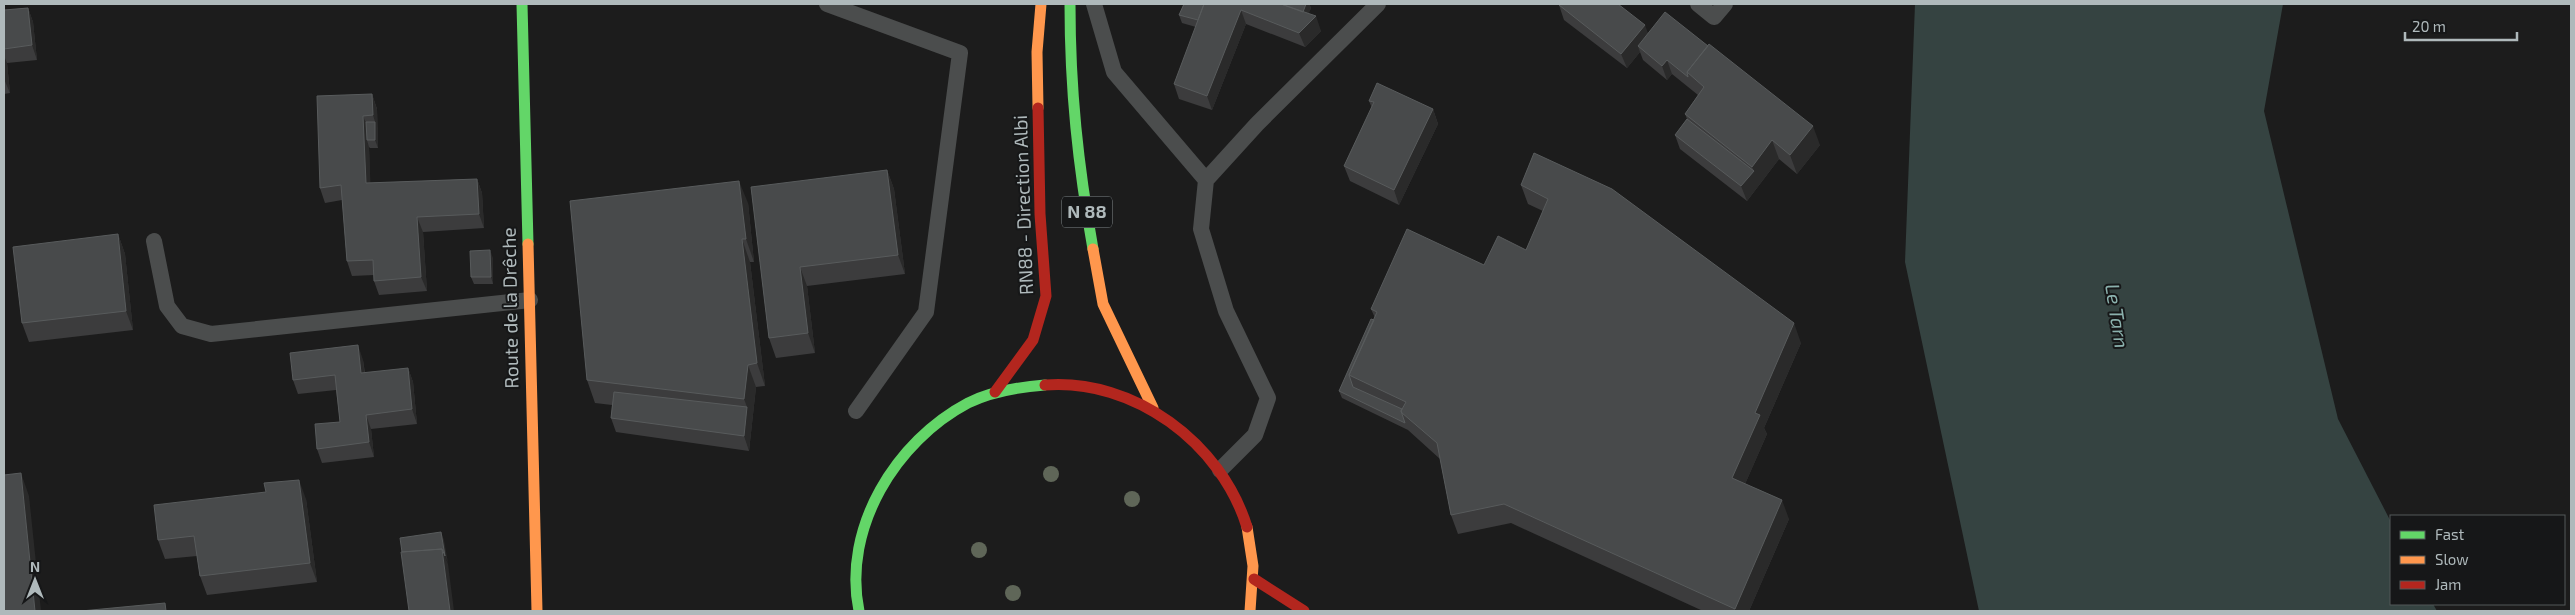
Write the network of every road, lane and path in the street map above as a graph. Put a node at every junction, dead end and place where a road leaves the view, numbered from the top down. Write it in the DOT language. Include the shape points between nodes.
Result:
graph roads {
  1 [pos="522,4"];
  2 [pos="827,4"];
  3 [pos="1041,4"];
  4 [pos="1070,4"];
  5 [pos="1094,4"];
  6 [pos="1378,4"];
  7 [pos="1698,4"];
  8 [pos="1725,4"];
  9 [pos="1206,180"];
  10 [pos="154,241"];
  11 [pos="530,300"];
  12 [pos="995,392"];
  13 [pos="1153,408"];
  14 [pos="856,411"];
  15 [pos="1220,470"];
  16 [pos="1254,579"];
  17 [pos="858,609"];
  18 [pos="537,611"];
  19 [pos="1250,611"];
  20 [pos="1304,611"];
  1 -- 11 [label="main road, Route de la Drêche"];
  2 -- 14 [label="lane" via="960,53 926,312"];
  3 -- 12 [label="main road, RN88 - Direction Albi / N 88" via="1037,61 1040,214 1046,296 1033,340"];
  4 -- 13 [label="main road, N 88" via="1070,70 1079,169 1104,304"];
  5 -- 9 [label="lane" via="1114,72"];
  6 -- 9 [label="lane" via="1257,124"];
  7 -- 8 [label="lane" via="1714,17"];
  9 -- 15 [label="lane" via="1201,229 1226,311 1268,398 1255,435"];
  10 -- 11 [label="lane" via="167,306 182,326 211,334"];
  11 -- 18 [label="main road, Route de la Drêche"];
  12 -- 13 [label="main road" via="1049,382 1102,388"];
  12 -- 17 [label="main road" via="945,415 904,452 874,498 858,551"];
  13 -- 15 [label="main road" via="1190,435"];
  15 -- 16 [label="main road" via="1246,522"];
  16 -- 19 [label="main road"];
  16 -- 20 [label="main road"];
}
